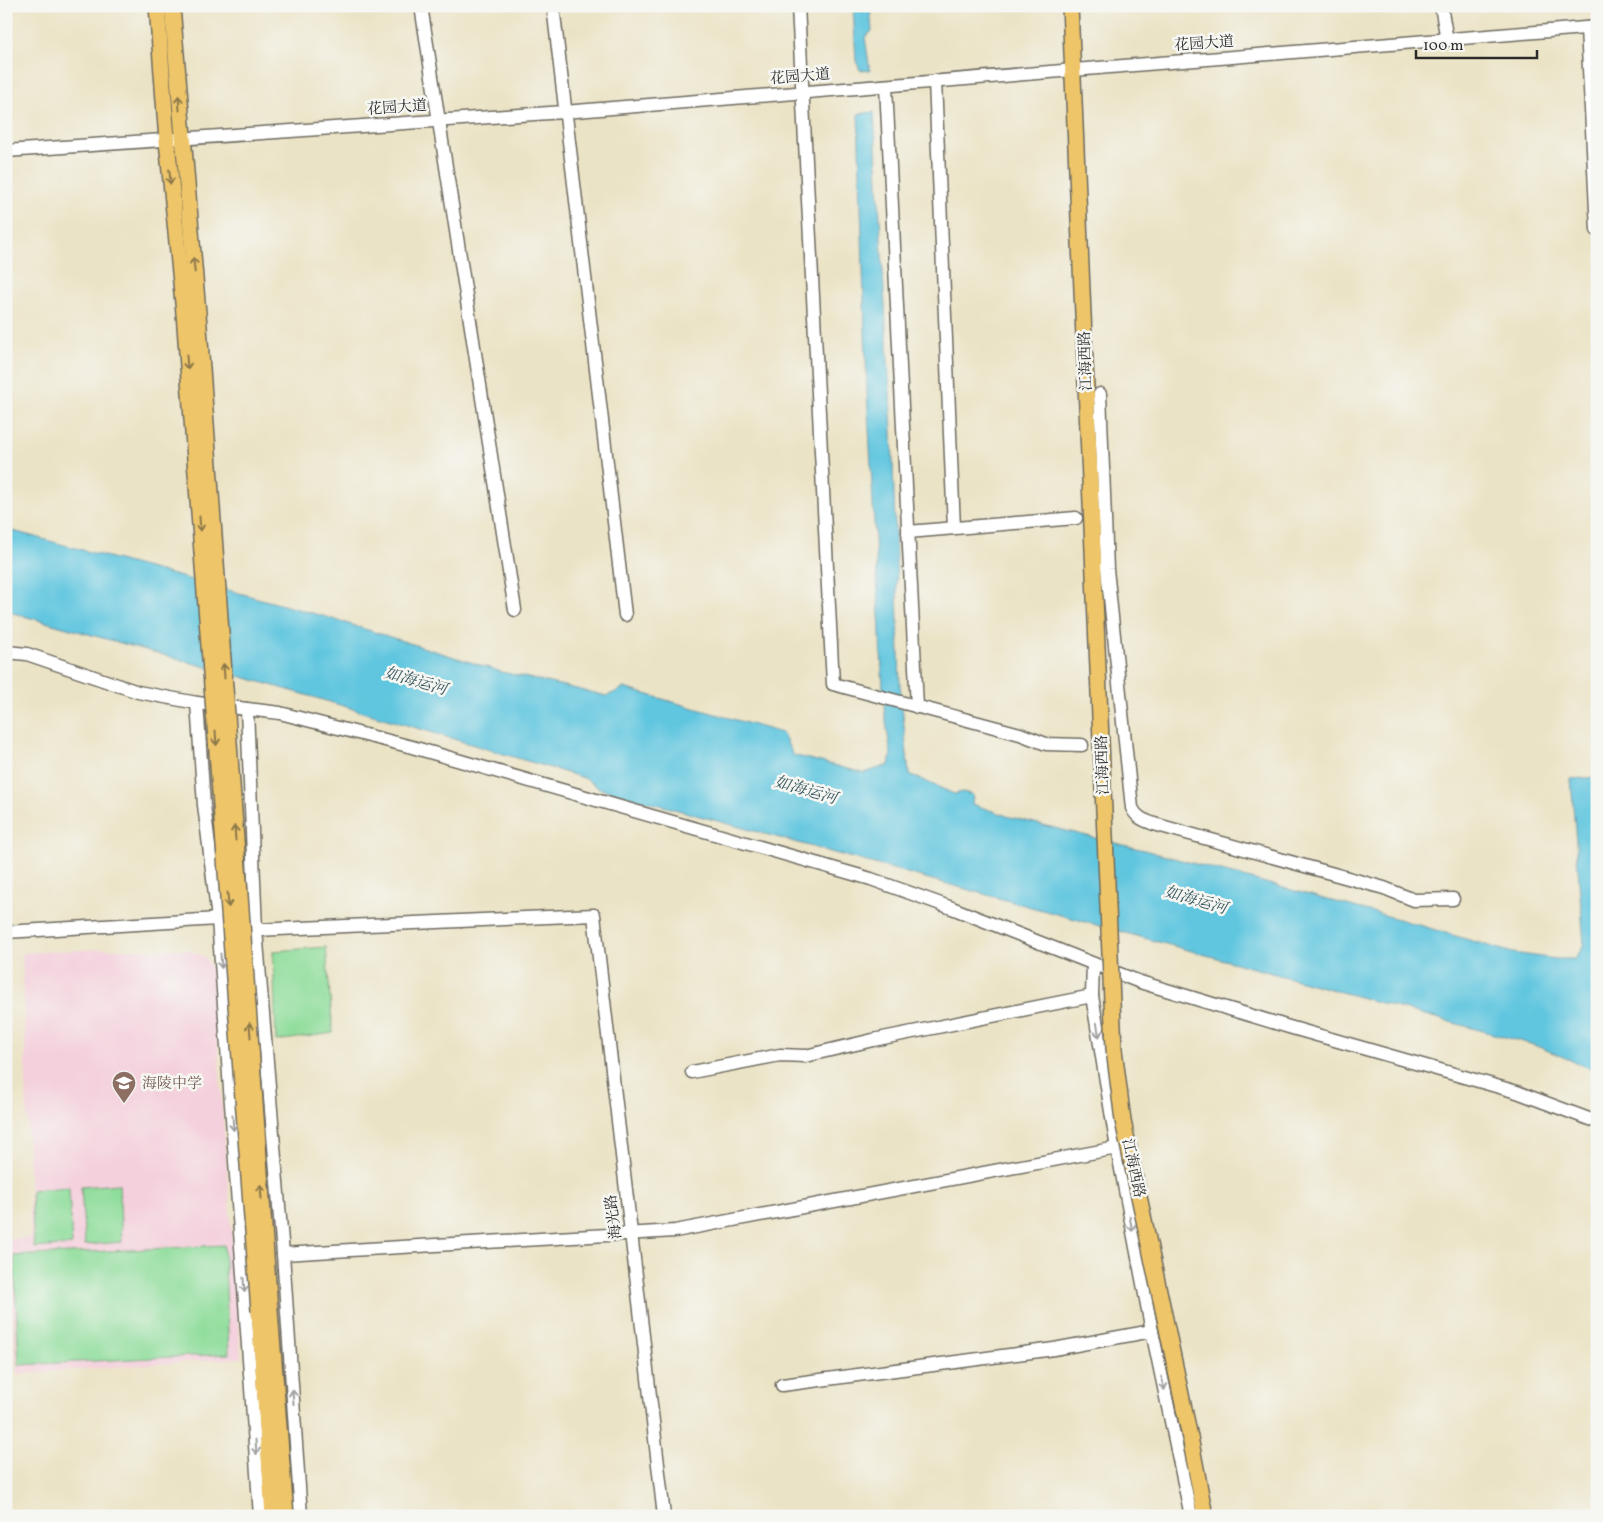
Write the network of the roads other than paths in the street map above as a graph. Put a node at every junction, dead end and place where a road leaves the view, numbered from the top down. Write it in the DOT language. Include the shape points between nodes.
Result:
graph roads {
  1 [pos="157,6"];
  2 [pos="172,6"];
  3 [pos="421,6"];
  4 [pos="553,6"];
  5 [pos="798,6"];
  6 [pos="1070,6"];
  7 [pos="1441,6"];
  8 [pos="1592,28"];
  9 [pos="1447,40"];
  10 [pos="1072,69"];
  11 [pos="935,82"];
  12 [pos="886,86"];
  13 [pos="804,92"];
  14 [pos="564,112"];
  15 [pos="438,120"];
  16 [pos="174,140"];
  17 [pos="6,150"];
  18 [pos="1597,230"];
  19 [pos="1100,394"];
  20 [pos="1076,518"];
  21 [pos="954,528"];
  22 [pos="908,532"];
  23 [pos="515,610"];
  24 [pos="624,615"];
  25 [pos="6,652"];
  26 [pos="197,703"];
  27 [pos="912,705"];
  28 [pos="247,709"];
  29 [pos="1082,745"];
  30 [pos="1453,899"];
  31 [pos="218,919"];
  32 [pos="256,930"];
  33 [pos="6,932"];
  34 [pos="1093,964"];
  35 [pos="1092,996"];
  36 [pos="692,1072"];
  37 [pos="1597,1122"];
  38 [pos="1117,1148"];
  39 [pos="632,1235"];
  40 [pos="283,1254"];
  41 [pos="264,1311"];
  42 [pos="1152,1331"];
  43 [pos="782,1385"];
  44 [pos="260,1516"];
  45 [pos="273,1516"];
  46 [pos="286,1516"];
  47 [pos="301,1516"];
  48 [pos="664,1516"];
  49 [pos="1191,1516"];
  50 [pos="1205,1516"];
  1 -- 16 [label="main road"];
  16 -- 2 [label="main road, one-way"];
  3 -- 15 [label="street"];
  4 -- 14 [label="street"];
  5 -- 13 [label="street"];
  6 -- 10 [label="main road, 江海西路"];
  7 -- 9 [label="street"];
  8 -- 9 [label="street, 花园大道"];
  8 -- 18 [label="street"];
  9 -- 10 [label="street, 花园大道"];
  10 -- 11 [label="street, 花园大道"];
  10 -- 50 [label="main road, 江海西路, bridge" via="1114,1049 1124,1121"];
  11 -- 12 [label="street, 花园大道"];
  11 -- 21 [label="street"];
  12 -- 13 [label="street, 花园大道"];
  12 -- 22 [label="street"];
  13 -- 14 [label="street, 花园大道"];
  13 -- 27 [label="street" via="833,684"];
  14 -- 15 [label="street, 花园大道"];
  14 -- 24 [label="street"];
  15 -- 16 [label="street, 花园大道"];
  15 -- 23 [label="street"];
  16 -- 17 [label="street, 花园大道"];
  16 -- 41 [label="main road, bridge" via="191,313"];
  19 -- 30 [label="street" via="1107,569 1135,815 1154,824 1384,888 1414,900"];
  20 -- 21 [label="street"];
  21 -- 22 [label="street"];
  22 -- 27 [label="street"];
  25 -- 26 [label="street" via="27,654 138,692"];
  26 -- 28 [label="street"];
  26 -- 31 [label="street" via="204,805"];
  27 -- 29 [label="street" via="1046,744"];
  28 -- 32 [label="street"];
  28 -- 34 [label="street" via="280,713 412,747 871,880"];
  31 -- 32 [label="street"];
  31 -- 33 [label="street"];
  31 -- 44 [label="street, one-way"];
  32 -- 39 [label="street, 海光路" via="594,915"];
  32 -- 40 [label="street"];
  34 -- 35 [label="street"];
  34 -- 37 [label="street" via="1270,1022 1517,1092"];
  35 -- 36 [label="street" via="805,1056 780,1056"];
  35 -- 38 [label="street, one-way"];
  38 -- 39 [label="street" via="675,1231"];
  38 -- 42 [label="street, one-way"];
  39 -- 40 [label="street"];
  39 -- 48 [label="street, 海光路"];
  47 -- 40 [label="street, one-way"];
  41 -- 45 [label="main road"];
  41 -- 46 [label="main road"];
  42 -- 43 [label="street" via="1036,1352"];
  42 -- 49 [label="street, one-way"];
}
